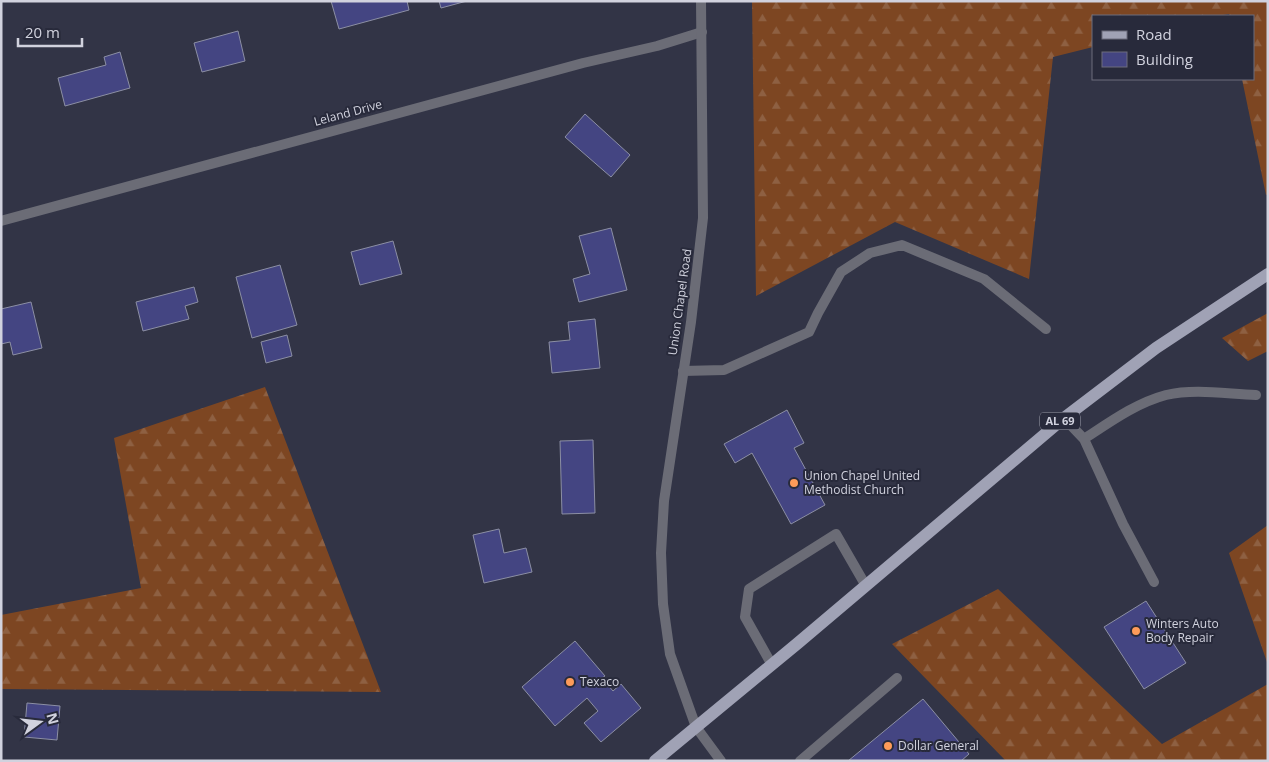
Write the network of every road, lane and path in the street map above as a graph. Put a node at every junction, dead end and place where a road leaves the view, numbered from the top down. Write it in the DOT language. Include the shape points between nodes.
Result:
graph roads {
  1 [pos="701,1"];
  2 [pos="702,32"];
  3 [pos="1,221"];
  4 [pos="1268,274"];
  5 [pos="1046,329"];
  6 [pos="683,370"];
  7 [pos="1256,395"];
  8 [pos="1064,418"];
  9 [pos="1084,439"];
  10 [pos="1154,582"];
  11 [pos="866,586"];
  12 [pos="772,665"];
  13 [pos="897,678"];
  14 [pos="696,728"];
  15 [pos="655,761"];
  16 [pos="722,761"];
  17 [pos="800,761"];
  1 -- 2 [label="street, Union Chapel Road"];
  2 -- 3 [label="street, Leland Drive"];
  2 -- 6 [label="street, Union Chapel Road" via="704,218"];
  4 -- 8 [label="main road, AL 69" via="1156,348"];
  5 -- 6 [label="street" via="984,279 902,245 870,253 841,272 809,332 724,370"];
  6 -- 14 [label="street, Union Chapel Road" via="664,501 662,604 670,654"];
  7 -- 9 [label="street" via="1201,392 1168,395 1132,408"];
  8 -- 9 [label="street"];
  8 -- 11 [label="main road, AL 69"];
  9 -- 10 [label="street"];
  11 -- 12 [label="main road, AL 69"];
  11 -- 12 [label="street" via="836,534 749,589 745,617"];
  12 -- 14 [label="main road, AL 69"];
  13 -- 17 [label="street"];
  14 -- 15 [label="main road, AL 69"];
  14 -- 16 [label="street"];
}
